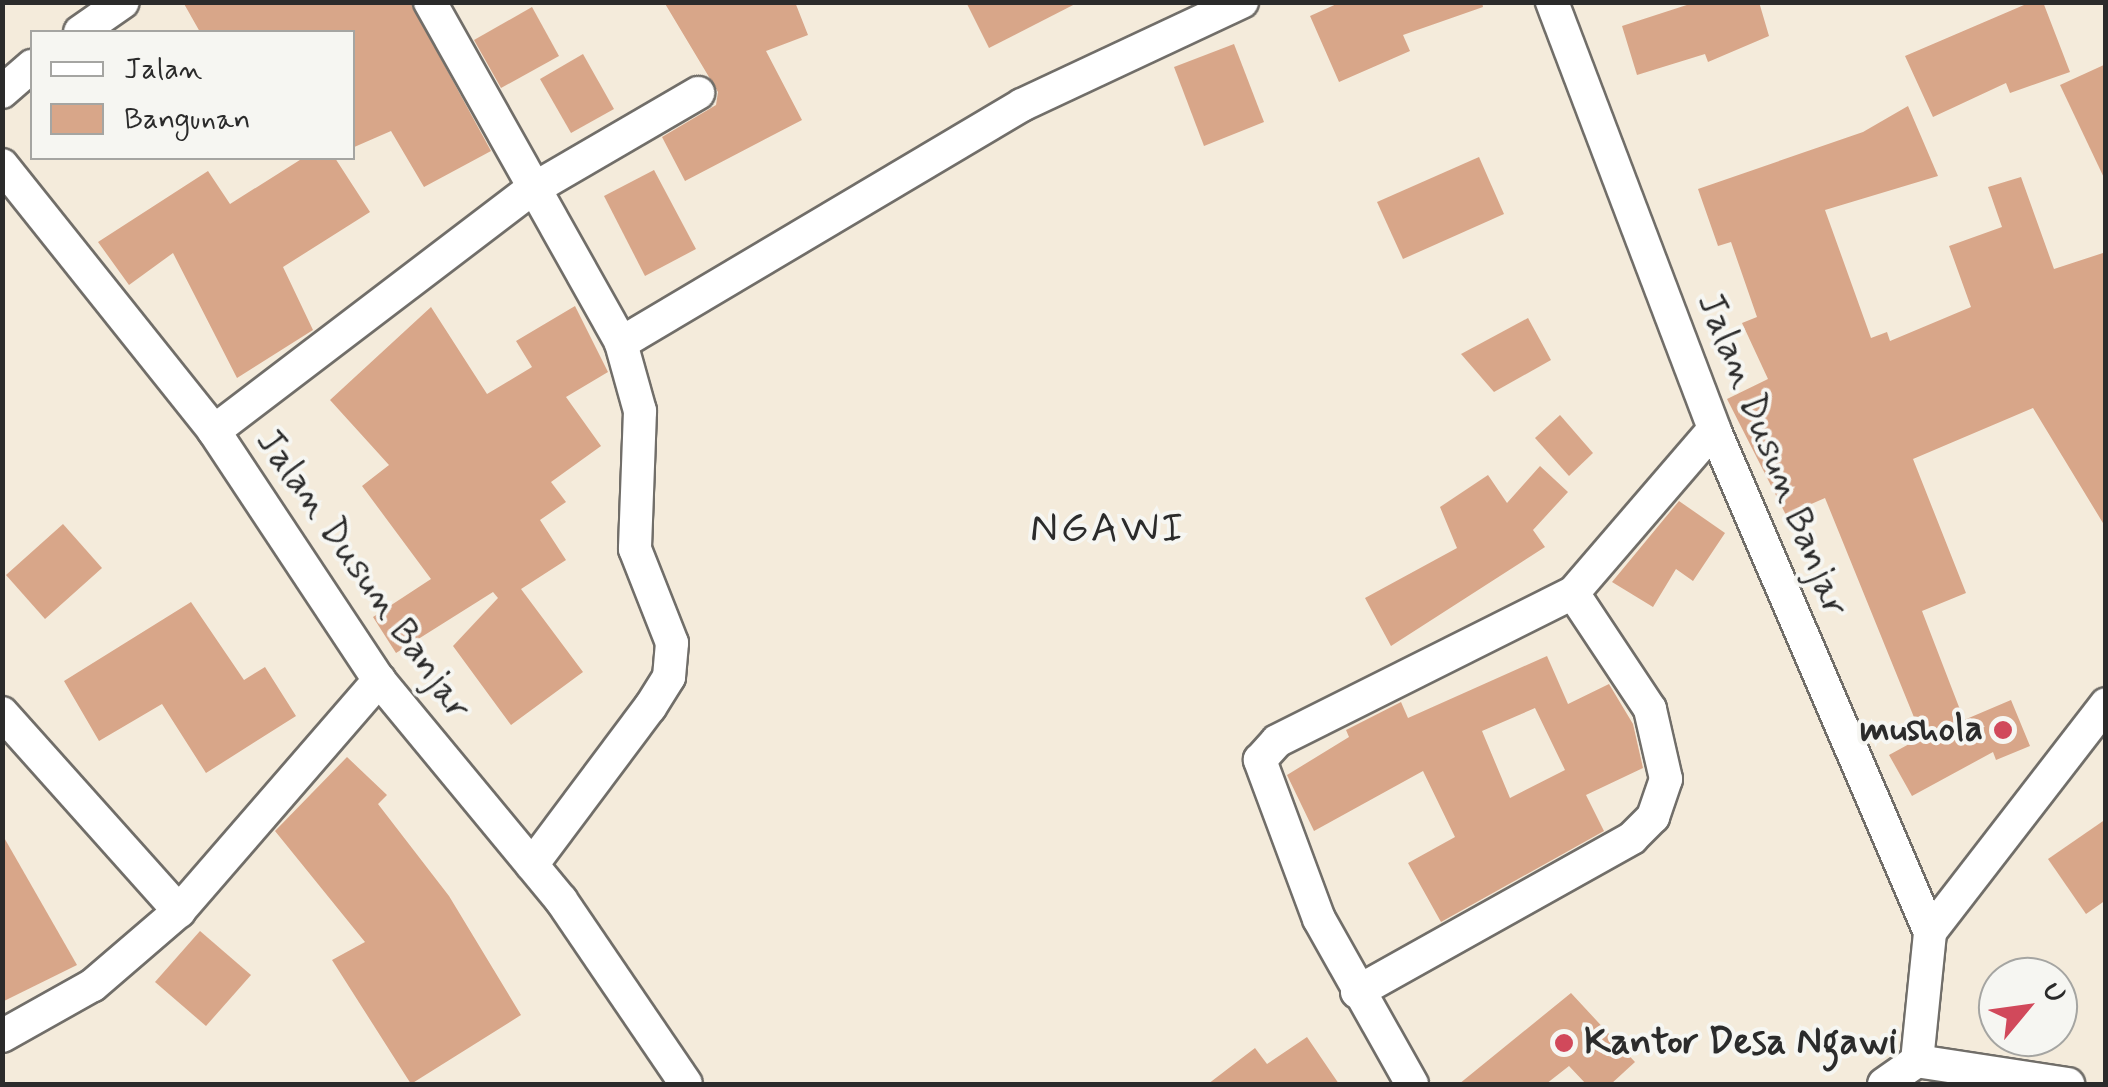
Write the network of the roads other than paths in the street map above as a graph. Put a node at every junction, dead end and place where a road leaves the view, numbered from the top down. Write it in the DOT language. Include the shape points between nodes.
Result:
graph roads {
  1 [pos="123,2"];
  2 [pos="430,2"];
  3 [pos="1242,2"];
  4 [pos="1552,2"];
  5 [pos="83,30"];
  6 [pos="30,68"];
  7 [pos="2,92"];
  8 [pos="698,93"];
  9 [pos="2,165"];
  10 [pos="528,192"];
  11 [pos="621,344"];
  12 [pos="1714,429"];
  13 [pos="214,431"];
  14 [pos="1573,593"];
  15 [pos="379,680"];
  16 [pos="2106,704"];
  17 [pos="2,713"];
  18 [pos="532,865"];
  19 [pos="179,911"];
  20 [pos="1930,932"];
  21 [pos="1357,992"];
  22 [pos="2,1036"];
  23 [pos="1916,1061"];
  24 [pos="686,1084"];
  25 [pos="1412,1084"];
  26 [pos="1884,1084"];
  27 [pos="2068,1084"];
  1 -- 5 [label="street"];
  2 -- 10 [label="street"];
  3 -- 11 [label="street" via="1022,105"];
  4 -- 12 [label="street, Jalan Dusun Banjar"];
  6 -- 7 [label="street"];
  8 -- 10 [label="street"];
  9 -- 13 [label="street, Jalan Dusun Banjar"];
  10 -- 11 [label="street"];
  10 -- 13 [label="street"];
  11 -- 18 [label="street" via="640,410 635,549 673,659 650,707"];
  12 -- 14 [label="street"];
  12 -- 20 [label="street, Jalan Dusun Banjar"];
  13 -- 15 [label="street, Jalan Dusun Banjar"];
  14 -- 21 [label="street" via="1650,710 1666,779 1653,817 1632,838"];
  14 -- 21 [label="street" via="1276,741 1260,760 1319,919"];
  15 -- 18 [label="street, Jalan Dusun Banjar"];
  15 -- 19 [label="street"];
  16 -- 20 [label="street"];
  17 -- 19 [label="street"];
  18 -- 24 [label="street, Jalan Dusun Banjar"];
  19 -- 22 [label="street" via="93,985"];
  20 -- 23 [label="street"];
  21 -- 25 [label="street"];
  23 -- 26 [label="street"];
  23 -- 27 [label="street"];
}
